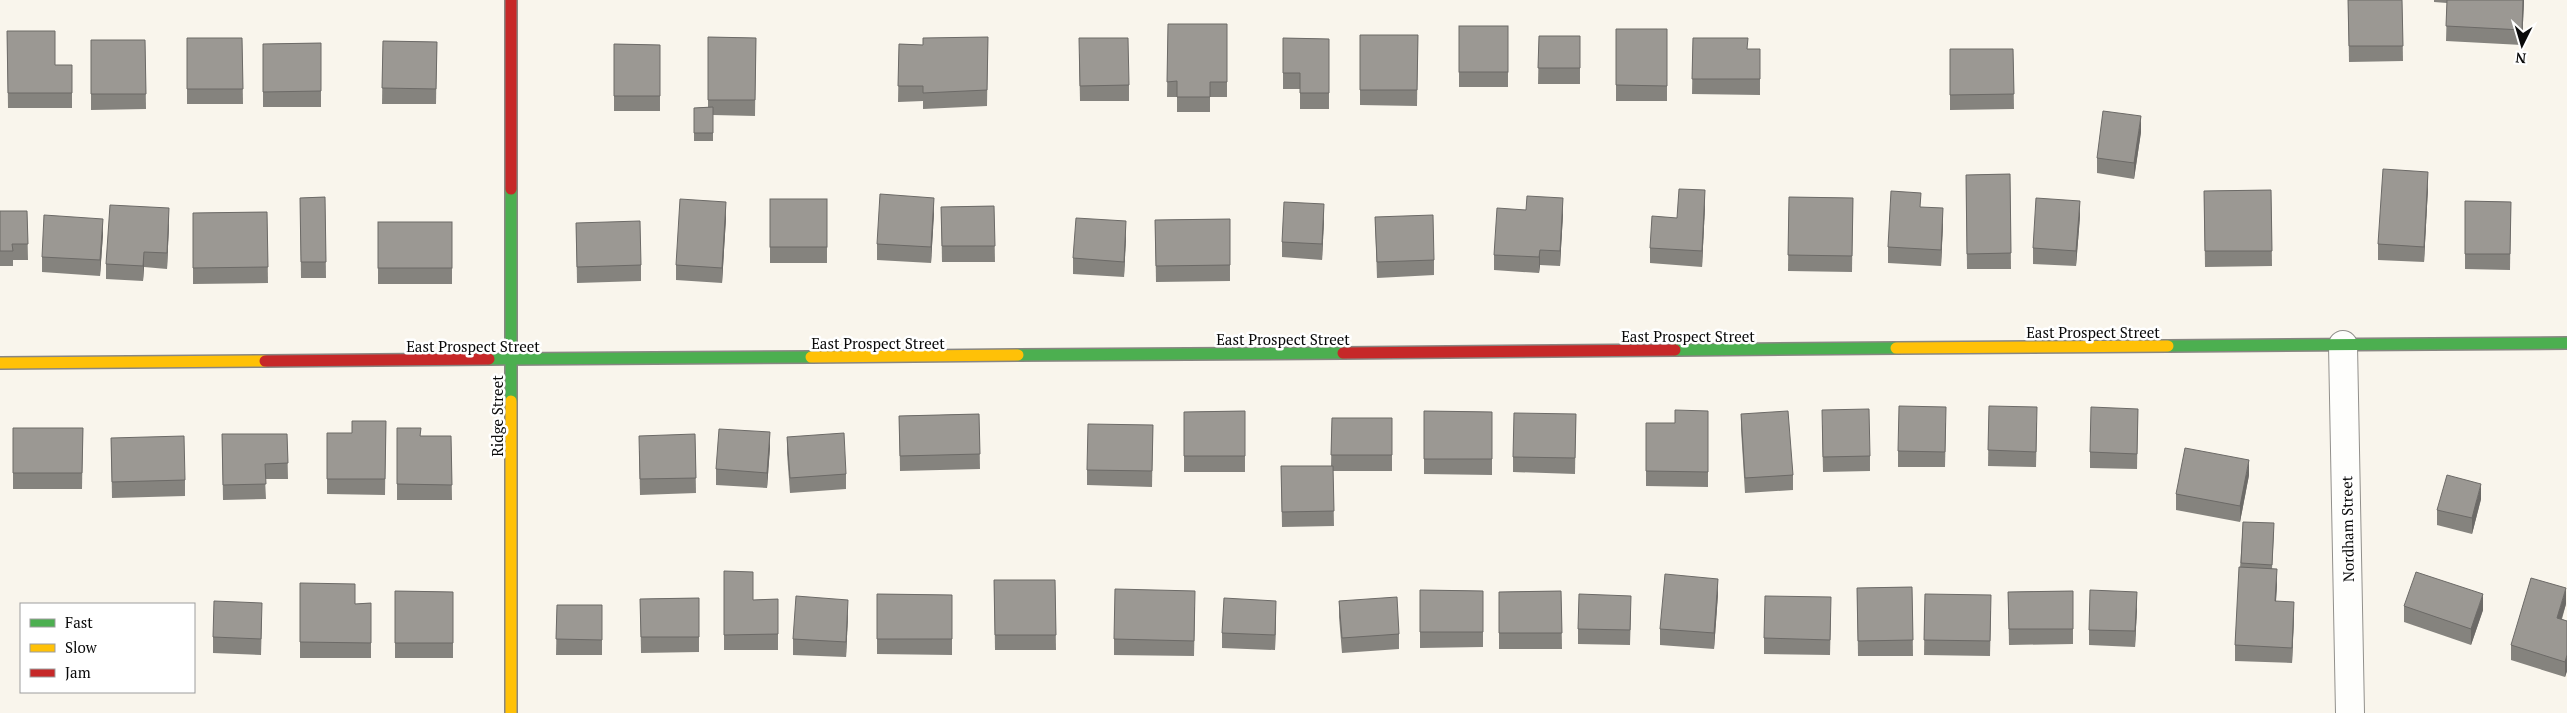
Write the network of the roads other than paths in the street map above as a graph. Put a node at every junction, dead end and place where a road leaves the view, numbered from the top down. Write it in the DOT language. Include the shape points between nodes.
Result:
graph roads {
  1 [pos="511,0"];
  2 [pos="2567,343"];
  3 [pos="2343,345"];
  4 [pos="513,361"];
  5 [pos="0,363"];
  6 [pos="511,713"];
  7 [pos="2350,713"];
  1 -- 4 [label="street, Ridge Street"];
  2 -- 3 [label="street, East Prospect Street"];
  3 -- 4 [label="street, East Prospect Street"];
  3 -- 7 [label="street, Nordham Street"];
  4 -- 5 [label="street, East Prospect Street"];
  4 -- 6 [label="street, Ridge Street"];
}
